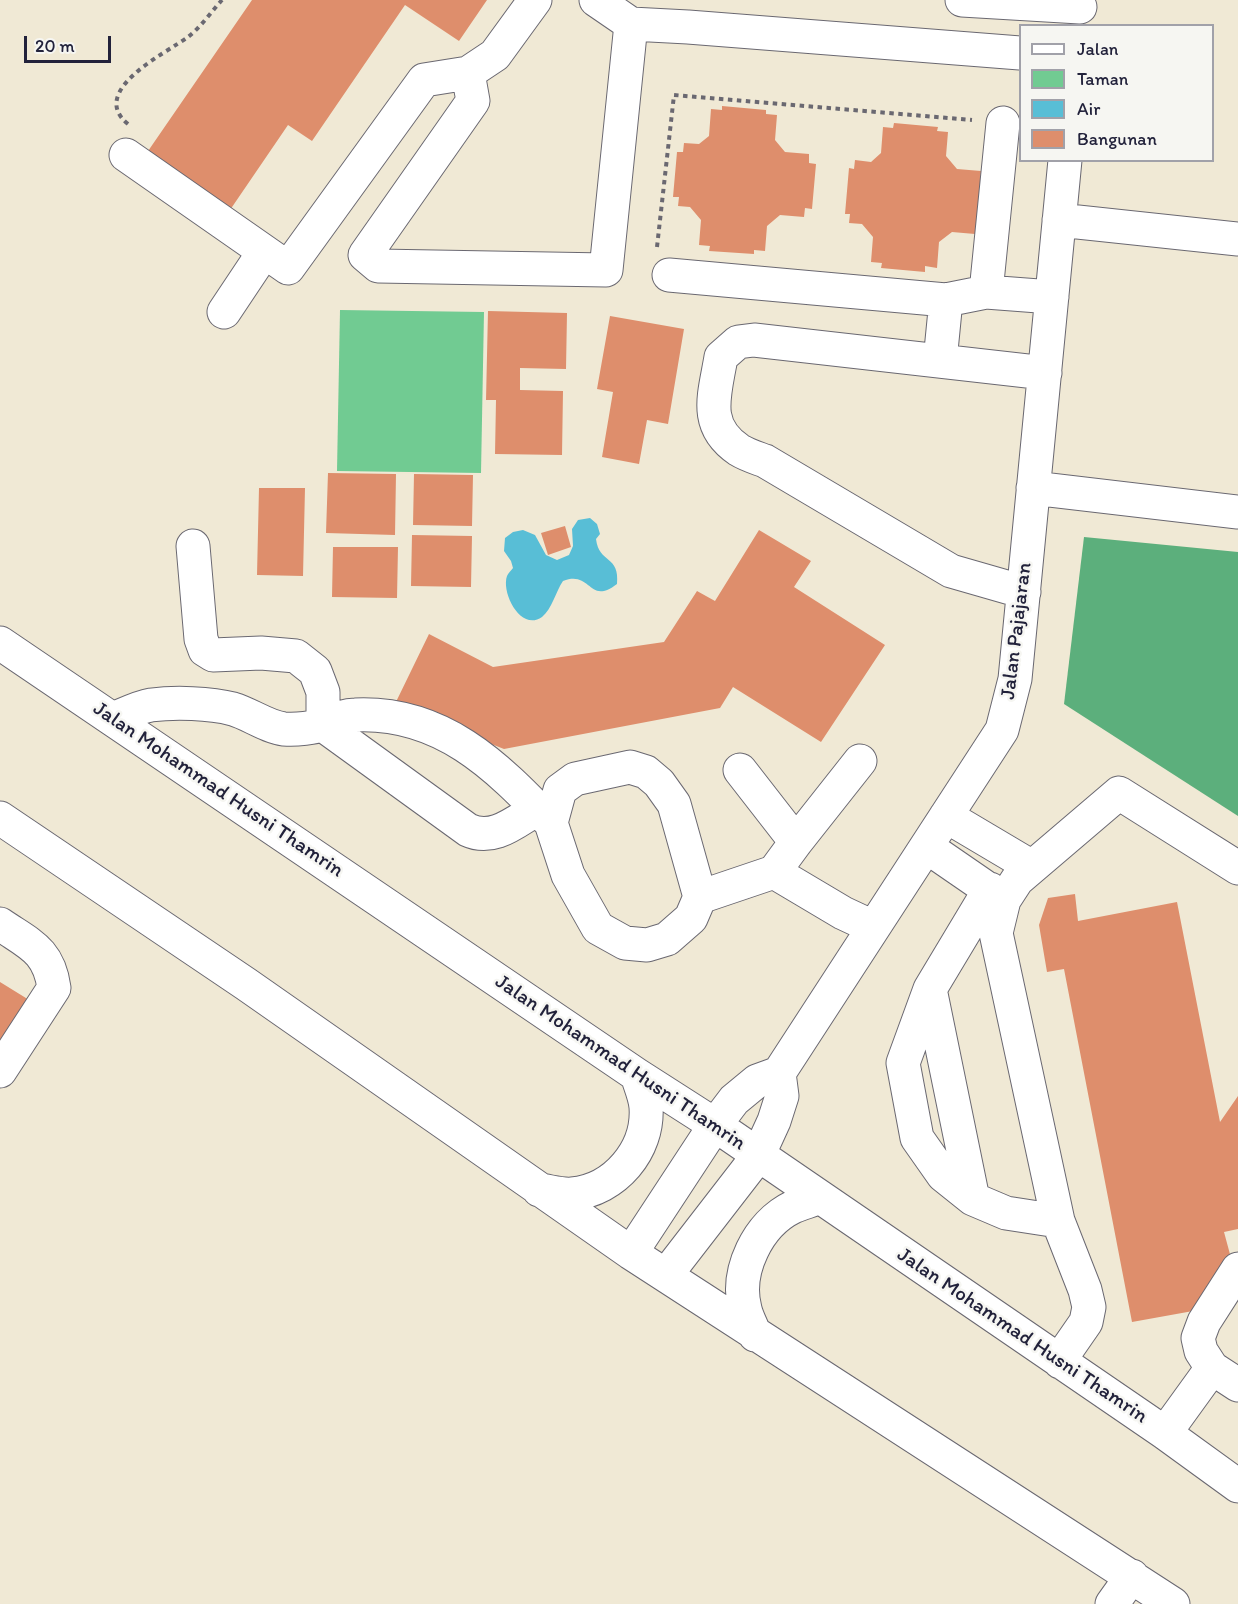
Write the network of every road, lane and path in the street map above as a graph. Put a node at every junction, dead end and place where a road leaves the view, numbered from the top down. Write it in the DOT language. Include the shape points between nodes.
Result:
graph roads {
  1 [pos="222,0"];
  2 [pos="535,0"];
  3 [pos="596,0"];
  4 [pos="962,0"];
  5 [pos="1079,11"];
  6 [pos="631,24"];
  7 [pos="1019,53"];
  8 [pos="468,73"];
  9 [pos="1003,123"];
  10 [pos="126,155"];
  11 [pos="1065,162"];
  12 [pos="1059,220"];
  13 [pos="1238,239"];
  14 [pos="264,252"];
  15 [pos="669,275"];
  16 [pos="986,292"];
  17 [pos="1052,297"];
  18 [pos="946,300"];
  19 [pos="224,312"];
  20 [pos="940,361"];
  21 [pos="1044,373"];
  22 [pos="1034,488"];
  23 [pos="1238,512"];
  24 [pos="193,546"];
  25 [pos="1024,592"];
  26 [pos="0,643"];
  27 [pos="113,719"];
  28 [pos="323,725"];
  29 [pos="860,761"];
  30 [pos="740,770"];
  31 [pos="544,816"];
  32 [pos="946,816"];
  33 [pos="0,818"];
  34 [pos="796,842"];
  35 [pos="927,847"];
  36 [pos="1032,867"];
  37 [pos="1238,868"];
  38 [pos="774,872"];
  39 [pos="997,895"];
  40 [pos="700,897"];
  41 [pos="0,924"];
  42 [pos="873,927"];
  43 [pos="930,989"];
  44 [pos="0,1071"];
  45 [pos="779,1072"];
  46 [pos="637,1075"];
  47 [pos="715,1125"];
  48 [pos="758,1156"];
  49 [pos="539,1190"];
  50 [pos="820,1197"];
  51 [pos="973,1199"];
  52 [pos="1058,1221"];
  53 [pos="631,1253"];
  54 [pos="1238,1269"];
  55 [pos="666,1275"];
  56 [pos="755,1335"];
  57 [pos="1060,1362"];
  58 [pos="1225,1376"];
  59 [pos="1165,1433"];
  60 [pos="1238,1486"];
  61 [pos="1131,1576"];
  62 [pos="1112,1604"];
  63 [pos="1173,1604"];
  1 -- 10 [label="path" via="189,36 133,74 118,94 119,117 143,136"];
  2 -- 8 [label="street" via="495,55"];
  3 -- 6 [label="street"];
  4 -- 5 [label="street"];
  6 -- 7 [label="street"];
  6 -- 8 [label="street" via="606,270 378,266 365,255 473,101"];
  8 -- 14 [label="street" via="423,80 288,268"];
  9 -- 15 [label="path" via="674,95 656,256 656,265"];
  9 -- 16 [label="street"];
  10 -- 14 [label="street"];
  11 -- 12 [label="street, Jalan Pajajaran"];
  12 -- 13 [label="street"];
  12 -- 17 [label="street, Jalan Pajajaran"];
  14 -- 19 [label="street"];
  15 -- 18 [label="street"];
  16 -- 17 [label="street"];
  16 -- 18 [label="street"];
  17 -- 21 [label="street, Jalan Pajajaran"];
  18 -- 20 [label="street"];
  20 -- 21 [label="street"];
  20 -- 25 [label="street" via="754,340 738,342 721,357 713,416 720,431 739,450 765,461 951,571"];
  21 -- 22 [label="street, Jalan Pajajaran"];
  22 -- 23 [label="street"];
  22 -- 25 [label="street, Jalan Pajajaran"];
  24 -- 28 [label="street" via="205,650 213,655 296,656 315,671 323,692"];
  25 -- 32 [label="street, Jalan Pajajaran" via="1015,679 1002,730"];
  26 -- 27 [label="street, Jalan Mohammad Husni Thamrin"];
  27 -- 28 [label="street" via="150,705 185,703 232,709 283,729"];
  27 -- 46 [label="street, Jalan Mohammad Husni Thamrin"];
  28 -- 31 [label="street" via="339,717 381,715 416,722 451,736 516,786"];
  28 -- 31 [label="street" via="479,835 494,834"];
  29 -- 34 [label="street"];
  30 -- 34 [label="street"];
  31 -- 40 [label="street" via="568,875 598,928 625,943 647,945 667,939 691,918"];
  31 -- 40 [label="street" via="560,790 575,778 630,768 646,772 674,804"];
  32 -- 35 [label="street, Jalan Pajajaran"];
  32 -- 36 [label="street"];
  33 -- 49 [label="street" via="246,984"];
  34 -- 38 [label="street"];
  35 -- 39 [label="street"];
  35 -- 42 [label="street, Jalan Pajajaran"];
  36 -- 37 [label="street" via="1119,793"];
  36 -- 39 [label="street"];
  38 -- 40 [label="street"];
  38 -- 42 [label="street"];
  39 -- 43 [label="street"];
  39 -- 52 [label="street" via="996,933"];
  41 -- 44 [label="street" via="43,955 52,970 54,987"];
  42 -- 45 [label="street, Jalan Pajajaran"];
  43 -- 51 [label="street"];
  43 -- 51 [label="street" via="903,1063 917,1138 943,1175"];
  45 -- 47 [label="street" via="757,1081"];
  45 -- 48 [label="street" via="782,1096"];
  46 -- 47 [label="street, Jalan Mohammad Husni Thamrin"];
  46 -- 49 [label="street" via="646,1106 643,1137 627,1166 602,1185 571,1194"];
  47 -- 48 [label="street, Jalan Mohammad Husni Thamrin"];
  47 -- 53 [label="street"];
  48 -- 50 [label="street, Jalan Mohammad Husni Thamrin"];
  48 -- 55 [label="street"];
  49 -- 53 [label="street"];
  50 -- 56 [label="street" via="792,1208 768,1225 751,1250 744,1278 745,1307"];
  50 -- 57 [label="street, Jalan Mohammad Husni Thamrin"];
  51 -- 52 [label="street" via="1006,1213"];
  52 -- 57 [label="street" via="1089,1307 1086,1322"];
  53 -- 55 [label="street"];
  54 -- 58 [label="street" via="1198,1338 1201,1351"];
  55 -- 56 [label="street"];
  56 -- 61 [label="street"];
  57 -- 59 [label="street, Jalan Mohammad Husni Thamrin"];
  58 -- 59 [label="street"];
  59 -- 60 [label="street, Jalan Mohammad Husni Thamrin"];
  61 -- 62 [label="street"];
  61 -- 63 [label="street"];
}
